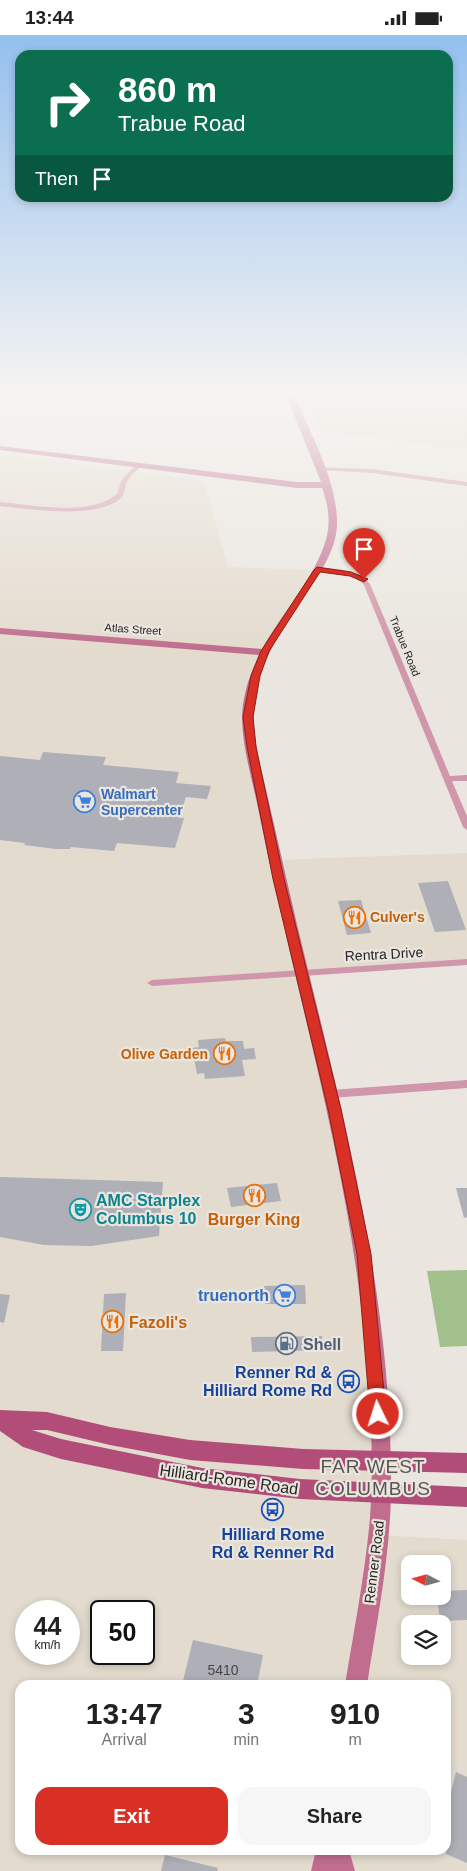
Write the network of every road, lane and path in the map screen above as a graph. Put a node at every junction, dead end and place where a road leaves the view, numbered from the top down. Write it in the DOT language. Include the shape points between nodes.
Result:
graph roads {
  1 [pos="125,481"];
  2 [pos="261,481"];
  3 [pos="324,481"];
  4 [pos="443,481"];
  5 [pos="467,484"];
  6 [pos="325,485"];
  7 [pos="0,504"];
  8 [pos="317,570"];
  9 [pos="0,631"];
  10 [pos="265,651"];
  11 [pos="467,778"];
  12 [pos="447,779"];
  13 [pos="467,827"];
  14 [pos="467,962"];
  15 [pos="302,973"];
  16 [pos="152,983"];
  17 [pos="467,1084"];
  18 [pos="330,1095"];
  19 [pos="0,1419"];
  20 [pos="380,1461"];
  21 [pos="467,1463"];
  22 [pos="381,1493"];
  23 [pos="467,1497"];
  24 [pos="357,1680"];
  25 [pos="327,1855"];
  26 [pos="338,1855"];
  27 [pos="323,1871"];
  28 [pos="343,1871"];
  1 -- 7 [label="street" via="118,497 98,505 69,508"];
  2 -- 6 [label="main road"];
  3 -- 6 [label="main road"];
  4 -- 5 [label="street"];
  6 -- 8 [label="main road" via="331,502 333,528 329,546"];
  8 -- 10 [label="main road, Renner Road"];
  8 -- 12 [label="street, Trabue Road" via="351,574 367,583"];
  9 -- 10 [label="main road, Atlas Street"];
  10 -- 15 [label="main road, Renner Road" via="248,717 275,861"];
  11 -- 12 [label="street"];
  12 -- 13 [label="street, Trabue Road"];
  14 -- 15 [label="street, Rentra Drive"];
  15 -- 16 [label="street, Rentra Drive"];
  15 -- 18 [label="main road, Renner Road"];
  17 -- 18 [label="street"];
  18 -- 20 [label="main road, Renner Road" via="364,1254"];
  19 -- 20 [label="main road, Hilliard-Rome Road" via="48,1421 190,1450"];
  19 -- 22 [label="main road, Hilliard-Rome Road" via="30,1440 102,1459 202,1478 300,1489"];
  20 -- 21 [label="main road, Hilliard-Rome Road"];
  20 -- 22 [label="main road, Renner Road"];
  22 -- 23 [label="main road, Hilliard-Rome Road"];
  22 -- 24 [label="main road, Renner Road"];
  25 -- 27 [label="main road"];
  26 -- 28 [label="main road"];
}
